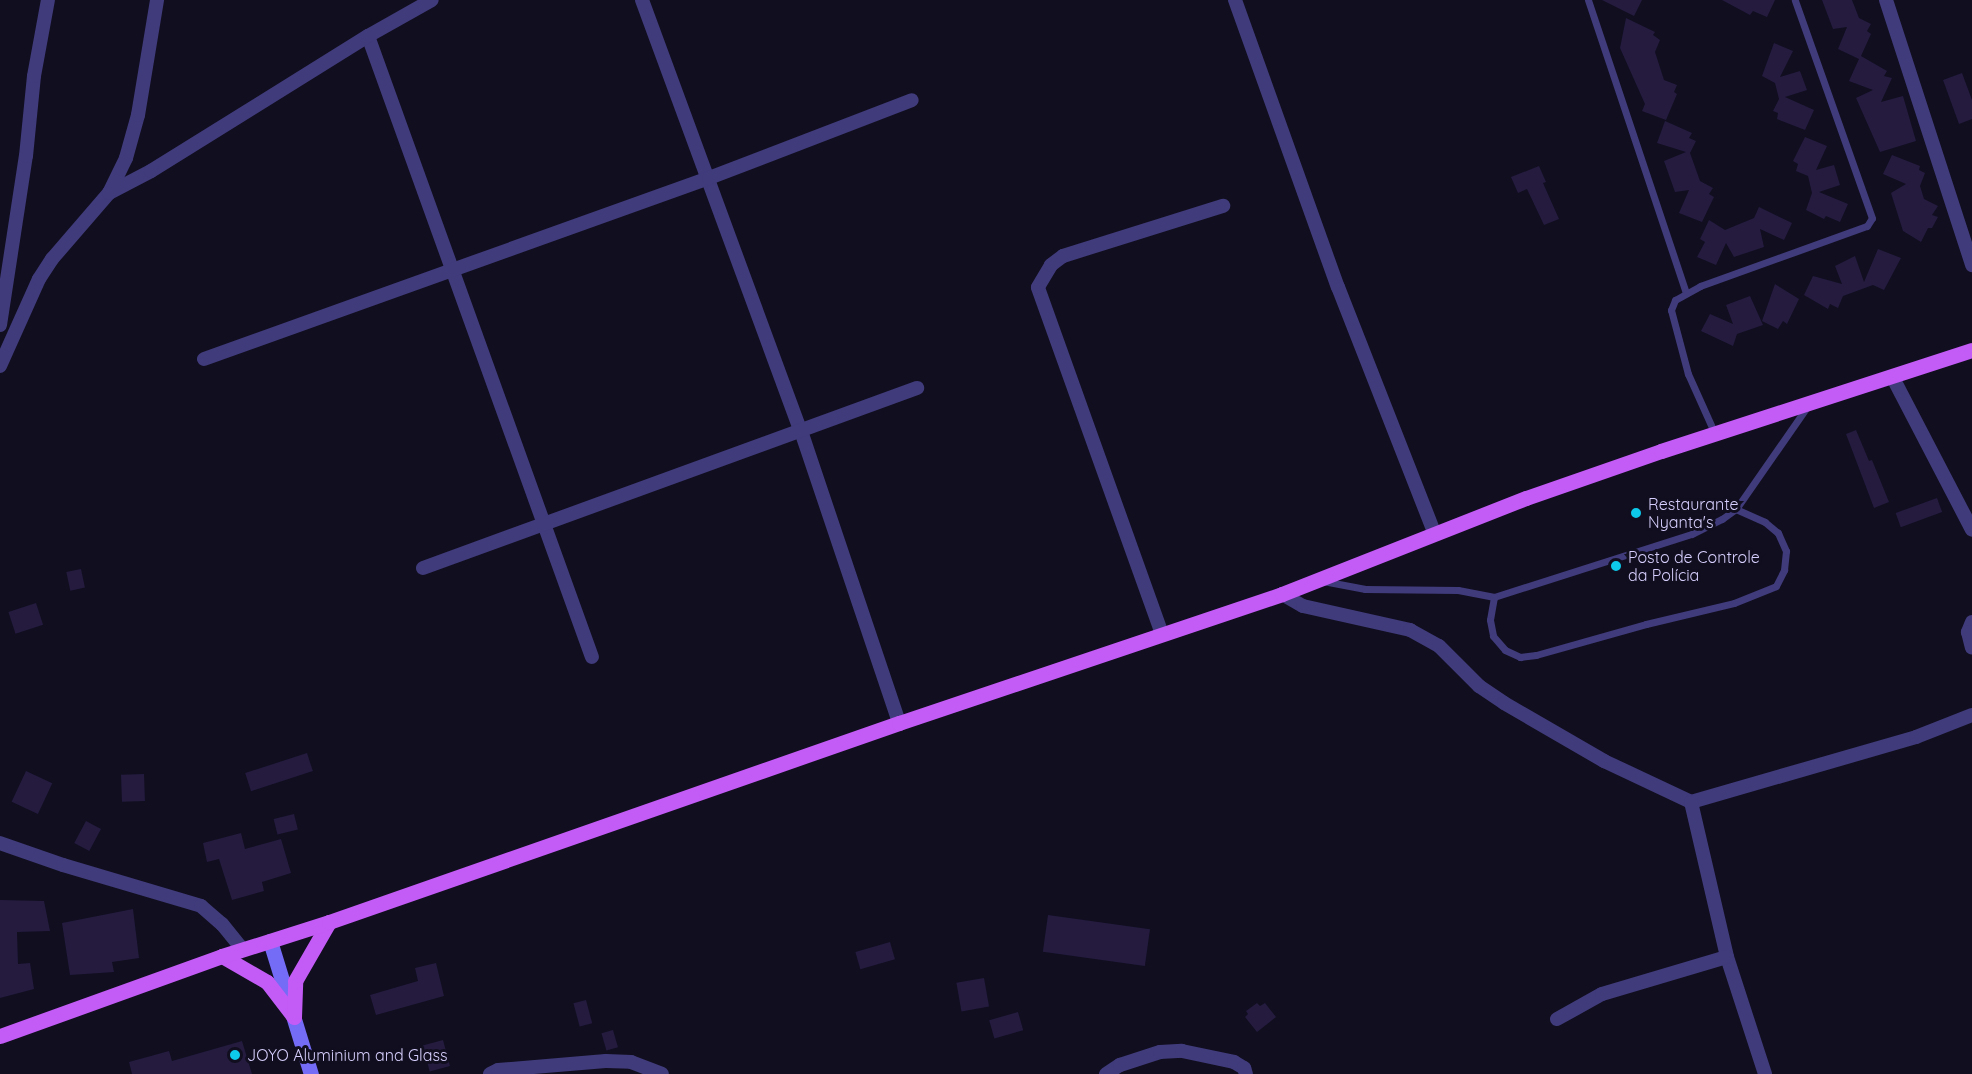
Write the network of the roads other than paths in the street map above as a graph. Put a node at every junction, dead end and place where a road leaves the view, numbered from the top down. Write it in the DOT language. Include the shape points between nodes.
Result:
graph roads {
  1 [pos="48,0"];
  2 [pos="157,0"];
  3 [pos="432,0"];
  4 [pos="642,0"];
  5 [pos="1235,0"];
  6 [pos="1588,0"];
  7 [pos="1795,0"];
  8 [pos="1886,0"];
  9 [pos="368,36"];
  10 [pos="912,100"];
  11 [pos="709,178"];
  12 [pos="109,193"];
  13 [pos="1224,206"];
  14 [pos="1972,265"];
  15 [pos="452,271"];
  16 [pos="1686,292"];
  17 [pos="0,325"];
  18 [pos="1972,350"];
  19 [pos="204,359"];
  20 [pos="0,366"];
  21 [pos="1893,378"];
  22 [pos="917,388"];
  23 [pos="1808,405"];
  24 [pos="801,430"];
  25 [pos="1715,434"];
  26 [pos="1736,509"];
  27 [pos="545,524"];
  28 [pos="1972,530"];
  29 [pos="1435,534"];
  30 [pos="423,568"];
  31 [pos="1317,580"];
  32 [pos="1282,594"];
  33 [pos="1494,597"];
  34 [pos="1972,622"];
  35 [pos="1162,634"];
  36 [pos="1972,648"];
  37 [pos="592,657"];
  38 [pos="1972,715"];
  39 [pos="900,723"];
  40 [pos="1691,802"];
  41 [pos="0,843"];
  42 [pos="329,922"];
  43 [pos="270,940"];
  44 [pos="242,949"];
  45 [pos="222,956"];
  46 [pos="1727,957"];
  47 [pos="294,1017"];
  48 [pos="1557,1018"];
  49 [pos="0,1036"];
  50 [pos="311,1074"];
  51 [pos="490,1074"];
  52 [pos="662,1074"];
  53 [pos="1106,1074"];
  54 [pos="1246,1074"];
  55 [pos="1766,1074"];
  1 -- 17 [label="street"];
  2 -- 12 [label="street" via="138,115 126,158"];
  3 -- 9 [label="street"];
  4 -- 11 [label="street"];
  5 -- 29 [label="street" via="1338,287"];
  6 -- 16 [label="lane"];
  7 -- 16 [label="lane" via="1872,218 1867,226"];
  8 -- 14 [label="street"];
  9 -- 12 [label="street"];
  9 -- 15 [label="street"];
  10 -- 11 [label="street"];
  11 -- 15 [label="street"];
  11 -- 24 [label="street"];
  12 -- 20 [label="street" via="52,259"];
  13 -- 35 [label="street" via="1063,256 1051,265 1038,287"];
  15 -- 19 [label="street"];
  15 -- 27 [label="street"];
  16 -- 25 [label="lane" via="1671,310 1688,374"];
  18 -- 21 [label="main road"];
  21 -- 23 [label="main road"];
  21 -- 28 [label="street"];
  22 -- 24 [label="street"];
  23 -- 25 [label="main road"];
  23 -- 26 [label="lane"];
  24 -- 27 [label="street"];
  24 -- 39 [label="street"];
  25 -- 29 [label="main road" via="1537,494"];
  26 -- 33 [label="lane" via="1692,534"];
  26 -- 33 [label="lane" via="1765,522 1778,533 1786,551 1784,570 1776,586 1734,603 1520,657 1505,650 1493,636"];
  27 -- 30 [label="street"];
  27 -- 37 [label="street"];
  29 -- 31 [label="main road"];
  31 -- 32 [label="main road"];
  31 -- 33 [label="lane" via="1365,589 1458,590"];
  32 -- 35 [label="main road"];
  32 -- 40 [label="street" via="1303,606 1410,630 1439,646 1479,686 1504,703 1604,761"];
  34 -- 36 [label="street" via="1968,632"];
  35 -- 39 [label="main road"];
  38 -- 40 [label="street" via="1916,737"];
  39 -- 42 [label="main road"];
  40 -- 46 [label="street"];
  41 -- 44 [label="street" via="201,906"];
  42 -- 43 [label="main road"];
  42 -- 47 [label="main road" via="295,981"];
  43 -- 44 [label="main road"];
  43 -- 47 [label="main road"];
  44 -- 45 [label="main road"];
  45 -- 47 [label="main road" via="267,982"];
  45 -- 49 [label="main road"];
  46 -- 48 [label="street" via="1602,994"];
  46 -- 55 [label="street"];
  47 -- 50 [label="main road"];
  51 -- 52 [label="street" via="498,1070 606,1061 631,1062"];
  53 -- 54 [label="street" via="1120,1065 1160,1052 1182,1051 1234,1062"];
}
